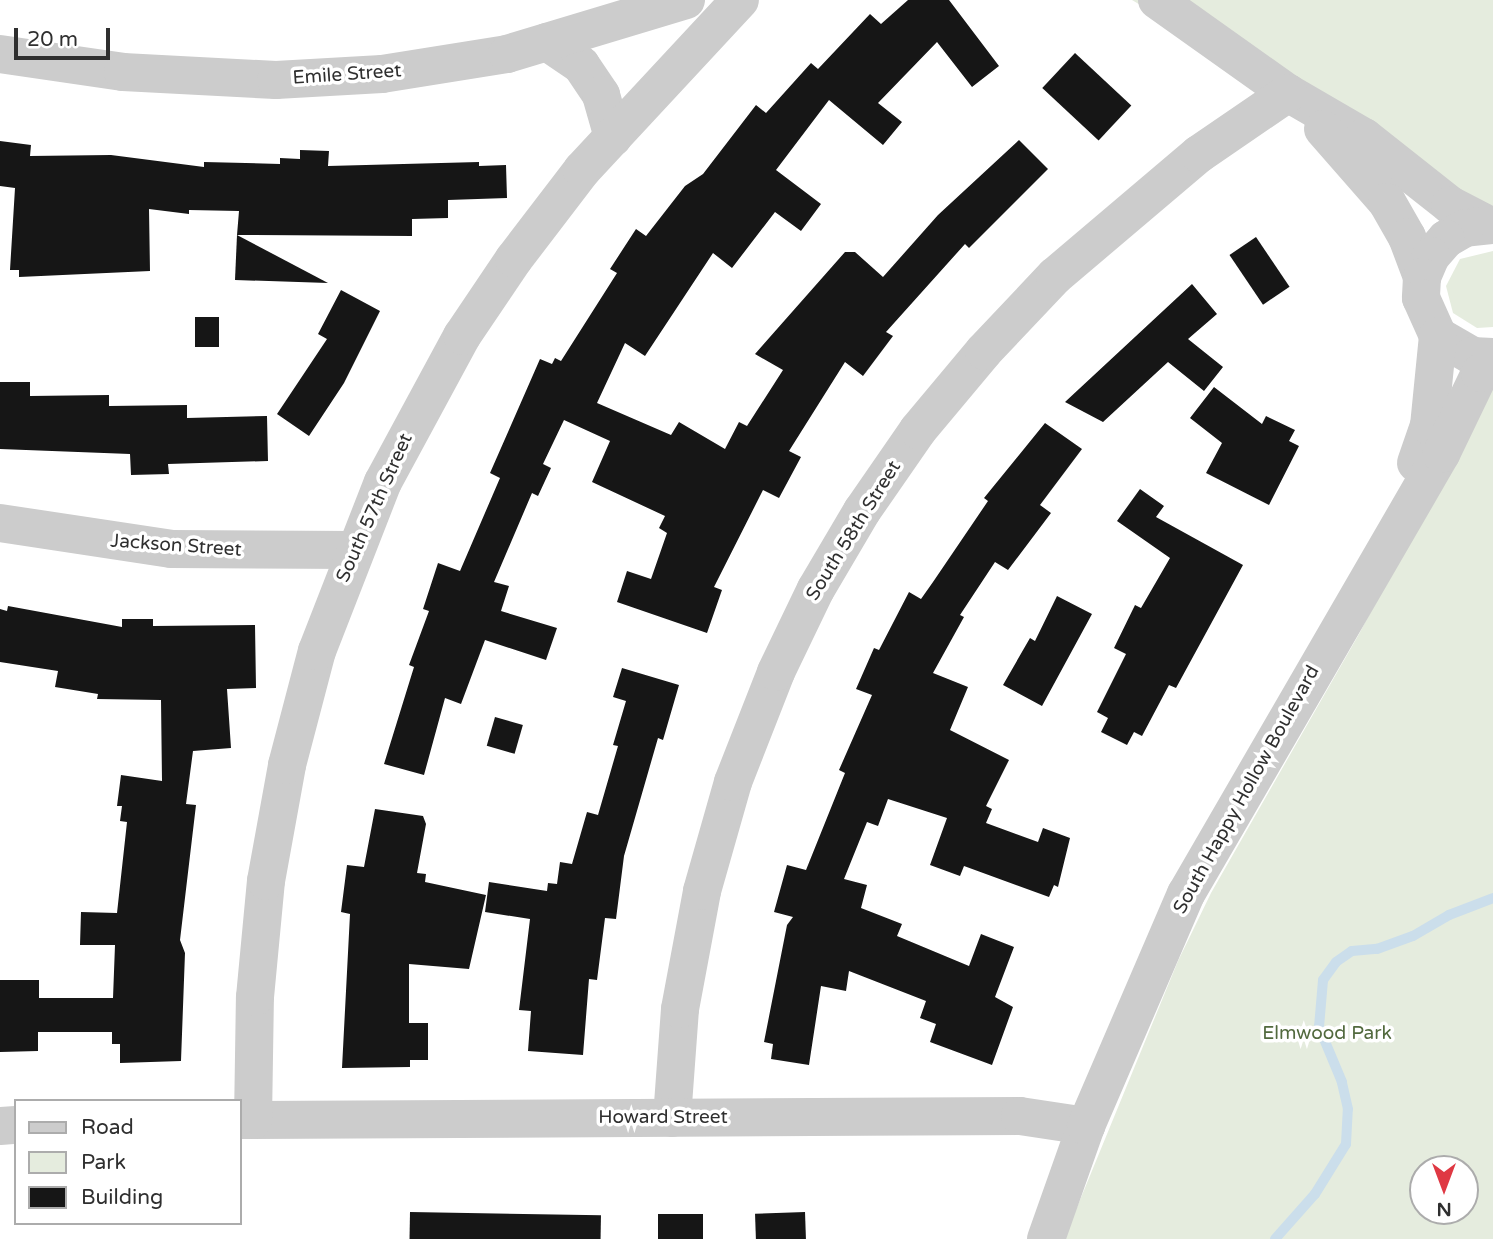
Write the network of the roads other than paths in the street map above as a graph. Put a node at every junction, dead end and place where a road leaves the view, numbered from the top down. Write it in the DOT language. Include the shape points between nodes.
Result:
graph roads {
  1 [pos="686,0"];
  2 [pos="740,0"];
  3 [pos="1157,0"];
  4 [pos="547,42"];
  5 [pos="0,54"];
  6 [pos="1288,93"];
  7 [pos="613,137"];
  8 [pos="1490,225"];
  9 [pos="1422,277"];
  10 [pos="1437,336"];
  11 [pos="1493,357"];
  12 [pos="1493,365"];
  13 [pos="0,523"];
  14 [pos="1387,541"];
  15 [pos="355,550"];
  16 [pos="672,1118"];
  17 [pos="247,1120"];
  18 [pos="1086,1126"];
  19 [pos="1046,1239"];
  1 -- 4 [label="street, Emile Street"];
  2 -- 7 [label="street, South 57th Street"];
  3 -- 6 [label="street"];
  4 -- 5 [label="street, Emile Street" via="507,54 382,74 276,80 123,72"];
  4 -- 7 [label="street" via="581,65 601,95"];
  6 -- 8 [label="street" via="1347,125 1450,205"];
  6 -- 9 [label="street" via="1387,202"];
  6 -- 16 [label="street, South 58th Street" via="1199,154 1055,276 918,430 862,511 816,589 776,673 733,782 702,891 685,983"];
  7 -- 15 [label="street, South 57th Street" via="514,259 462,336 422,405"];
  8 -- 9 [label="street" via="1465,228 1446,239 1431,256"];
  9 -- 10 [label="street" via="1426,318"];
  10 -- 11 [label="street" via="1472,356"];
  10 -- 14 [label="street" via="1429,426"];
  12 -- 14 [label="street, South Happy Hollow Boulevard" via="1480,373 1441,454"];
  13 -- 15 [label="street, Jackson Street" via="171,548"];
  14 -- 18 [label="street, South Happy Hollow Boulevard" via="1186,894"];
  15 -- 17 [label="street, South 57th Street" via="317,651 287,765 262,920"];
  16 -- 17 [label="street, Howard Street"];
  16 -- 18 [label="street, Howard Street" via="1020,1116"];
  18 -- 19 [label="street, South Happy Hollow Boulevard"];
}
